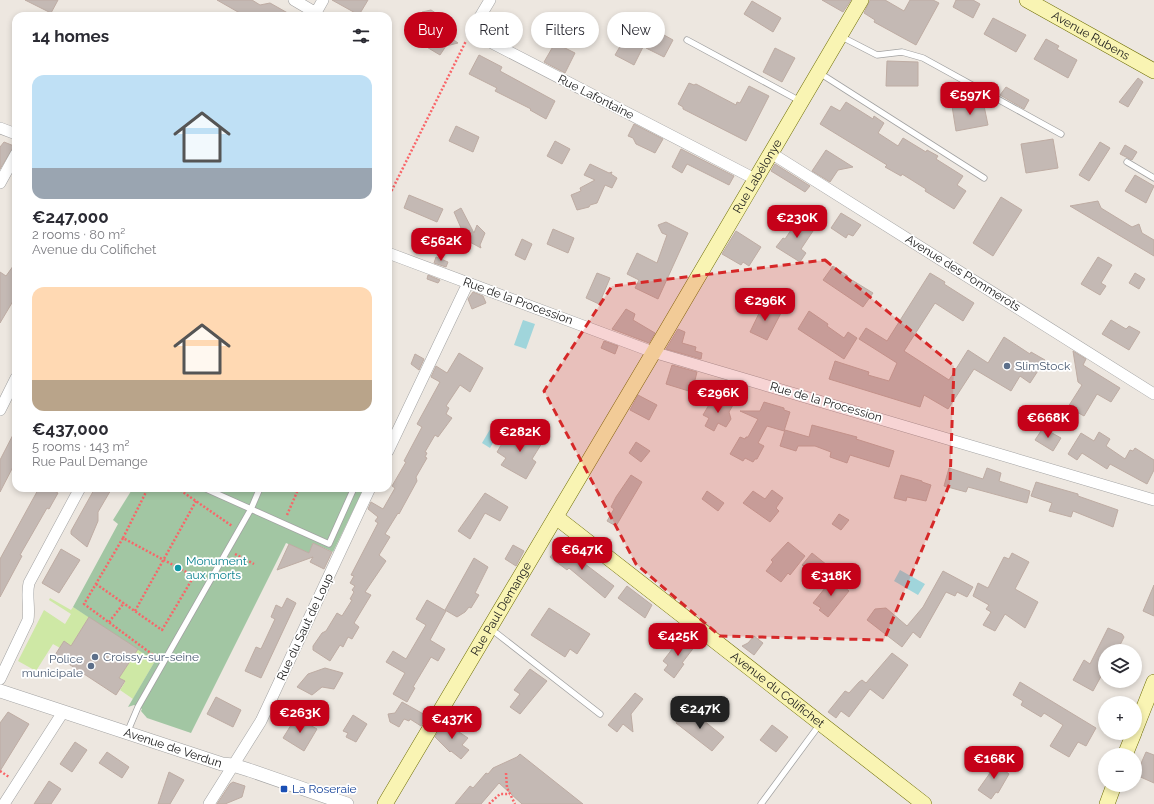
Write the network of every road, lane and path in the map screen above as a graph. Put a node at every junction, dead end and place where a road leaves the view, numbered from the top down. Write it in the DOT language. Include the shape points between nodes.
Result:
graph roads {
  1 [pos="294,0"];
  2 [pos="323,0"];
  3 [pos="490,0"];
  4 [pos="860,0"];
  5 [pos="1027,0"];
  6 [pos="312,12"];
  7 [pos="316,12"];
  8 [pos="483,12"];
  9 [pos="840,35"];
  10 [pos="687,40"];
  11 [pos="465,44"];
  12 [pos="502,48"];
  13 [pos="1154,71"];
  14 [pos="818,72"];
  15 [pos="801,101"];
  16 [pos="0,128"];
  17 [pos="12,132"];
  18 [pos="1061,134"];
  19 [pos="771,153"];
  20 [pos="12,161"];
  21 [pos="1127,162"];
  22 [pos="984,178"];
  23 [pos="1154,178"];
  24 [pos="755,179"];
  25 [pos="0,183"];
  26 [pos="392,190"];
  27 [pos="392,254"];
  28 [pos="468,283"];
  29 [pos="653,352"];
  30 [pos="12,386"];
  31 [pos="1154,394"];
  32 [pos="0,410"];
  33 [pos="392,443"];
  34 [pos="78,492"];
  35 [pos="146,492"];
  36 [pos="183,492"];
  37 [pos="213,492"];
  38 [pos="258,492"];
  39 [pos="297,492"];
  40 [pos="352,492"];
  41 [pos="368,492"];
  42 [pos="1154,500"];
  43 [pos="196,501"];
  44 [pos="251,509"];
  45 [pos="556,517"];
  46 [pos="284,524"];
  47 [pos="238,531"];
  48 [pos="123,538"];
  49 [pos="228,549"];
  50 [pos="164,560"];
  51 [pos="254,564"];
  52 [pos="194,576"];
  53 [pos="96,584"];
  54 [pos="208,584"];
  55 [pos="124,603"];
  56 [pos="135,611"];
  57 [pos="109,622"];
  58 [pos="490,627"];
  59 [pos="164,662"];
  60 [pos="0,679"];
  61 [pos="1154,682"];
  62 [pos="0,691"];
  63 [pos="63,712"];
  64 [pos="1142,712"];
  65 [pos="600,714"];
  66 [pos="820,724"];
  67 [pos="127,733"];
  68 [pos="233,765"];
  69 [pos="506,773"];
  70 [pos="1111,792"];
  71 [pos="510,794"];
  72 [pos="4,804"];
  73 [pos="209,804"];
  74 [pos="347,804"];
  75 [pos="385,804"];
  76 [pos="489,804"];
  77 [pos="515,804"];
  78 [pos="761,804"];
  79 [pos="924,804"];
  80 [pos="1107,804"];
  1 -- 6 [label="street"];
  2 -- 7 [label="street"];
  3 -- 8 [label="street"];
  4 -- 9 [label="main road, Rue Labélonye"];
  5 -- 13 [label="main road, Avenue Rubens"];
  9 -- 14 [label="main road, Rue Labélonye"];
  9 -- 18 [label="lane" via="877,55 902,52 923,58"];
  10 -- 15 [label="lane"];
  11 -- 26 [label="path"];
  12 -- 24 [label="street, Rue Lafontaine"];
  14 -- 15 [label="main road, Rue Labélonye"];
  14 -- 22 [label="lane"];
  15 -- 19 [label="main road, Rue Labélonye"];
  16 -- 17 [label="street"];
  19 -- 24 [label="main road, Rue Labélonye"];
  19 -- 31 [label="street, Avenue des Pommerots"];
  20 -- 25 [label="street"];
  21 -- 23 [label="lane"];
  24 -- 29 [label="main road, Rue Labélonye"];
  27 -- 28 [label="street, Rue de la Procession"];
  28 -- 29 [label="street, Rue de la Procession"];
  28 -- 33 [label="street"];
  29 -- 42 [label="street, Rue de la Procession"];
  29 -- 45 [label="main road, Rue Paul Demange"];
  30 -- 32 [label="street"];
  34 -- 60 [label="street" via="29,583 28,620"];
  35 -- 48 [label="path"];
  36 -- 43 [label="path"];
  37 -- 44 [label="lane"];
  38 -- 44 [label="lane"];
  39 -- 46 [label="path"];
  40 -- 46 [label="lane" via="329,544"];
  41 -- 68 [label="street, Rue du Saut de Loup" via="260,721"];
  43 -- 47 [label="path"];
  43 -- 50 [label="path"];
  44 -- 46 [label="lane"];
  44 -- 47 [label="lane"];
  45 -- 58 [label="main road, Rue Paul Demange"];
  45 -- 66 [label="main road, Avenue du Colifichet"];
  47 -- 49 [label="lane"];
  48 -- 50 [label="path"];
  48 -- 53 [label="path"];
  49 -- 51 [label="path"];
  49 -- 54 [label="lane"];
  50 -- 52 [label="path"];
  50 -- 56 [label="path"];
  52 -- 54 [label="path"];
  52 -- 56 [label="path" via="162,630"];
  53 -- 55 [label="path"];
  53 -- 57 [label="path" via="84,604"];
  54 -- 59 [label="lane"];
  55 -- 56 [label="path"];
  55 -- 57 [label="path"];
  57 -- 59 [label="path"];
  58 -- 65 [label="lane"];
  58 -- 75 [label="main road, Rue Paul Demange"];
  59 -- 67 [label="lane" via="138,707"];
  61 -- 64 [label="main road"];
  62 -- 63 [label="street, Avenue de Verdun"];
  63 -- 67 [label="street, Avenue de Verdun"];
  63 -- 72 [label="street"];
  66 -- 78 [label="lane"];
  66 -- 79 [label="main road, Avenue du Colifichet"];
  67 -- 68 [label="street, Avenue de Verdun" via="222,764"];
  68 -- 73 [label="street, Rue du Saut de Loup"];
  68 -- 74 [label="street, Avenue de Verdun"];
  69 -- 71 [label="path"];
  70 -- 80 [label="main road"];
  71 -- 76 [label="path" via="500,794"];
  71 -- 77 [label="path"];
}
